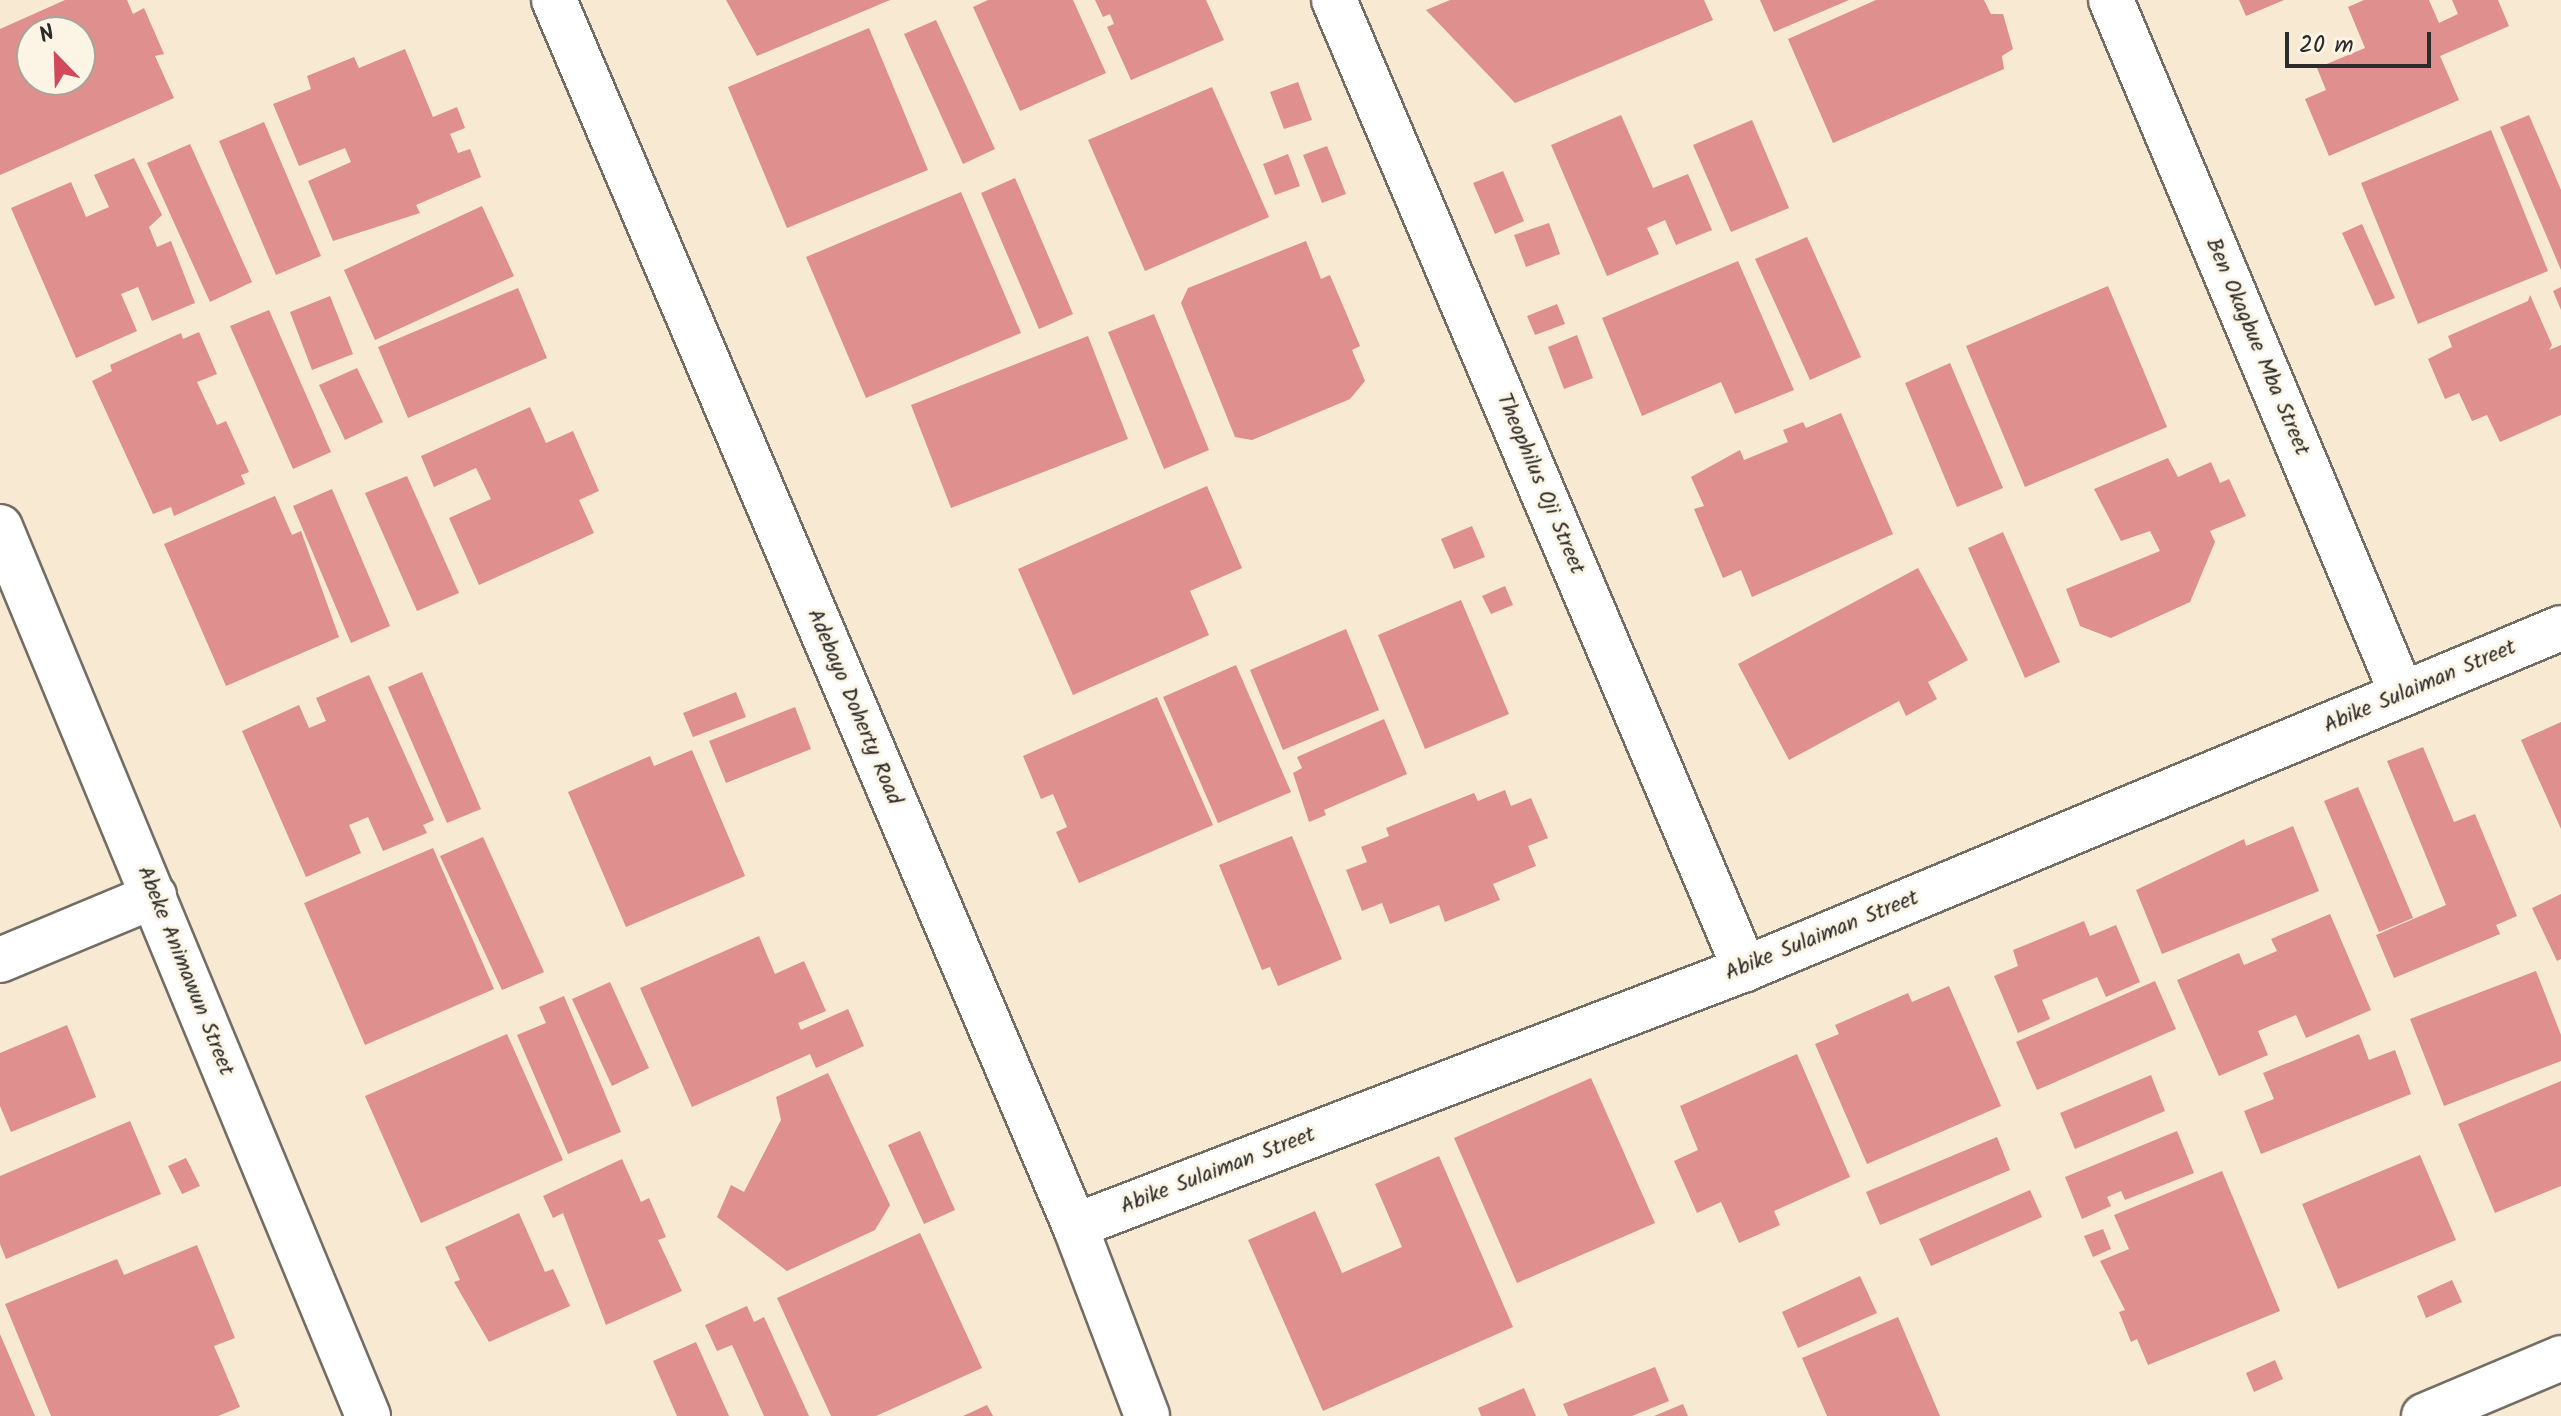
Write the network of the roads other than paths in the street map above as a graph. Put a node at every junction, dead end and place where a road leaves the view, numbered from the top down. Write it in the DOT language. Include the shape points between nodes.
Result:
graph roads {
  1 [pos="554,0"];
  2 [pos="1334,0"];
  3 [pos="2111,0"];
  4 [pos="0,527"];
  5 [pos="2561,628"];
  6 [pos="2402,694"];
  7 [pos="154,896"];
  8 [pos="0,960"];
  9 [pos="1745,969"];
  10 [pos="1075,1226"];
  11 [pos="2561,1358"];
  12 [pos="368,1416"];
  13 [pos="1147,1416"];
  14 [pos="2424,1416"];
  1 -- 10 [label="street, Adebayo Doherty Road"];
  2 -- 9 [label="street, Theophilus Oji Street"];
  3 -- 6 [label="street, Ben Okagbue Mba Street"];
  4 -- 7 [label="street, Abeke Animawun Street"];
  5 -- 6 [label="street, Abike Sulaiman Street"];
  6 -- 9 [label="street, Abike Sulaiman Street"];
  7 -- 8 [label="street"];
  7 -- 12 [label="street, Abeke Animawun Street"];
  9 -- 10 [label="street, Abike Sulaiman Street"];
  10 -- 13 [label="street, Adebayo Doherty Road"];
  11 -- 14 [label="street"];
}
